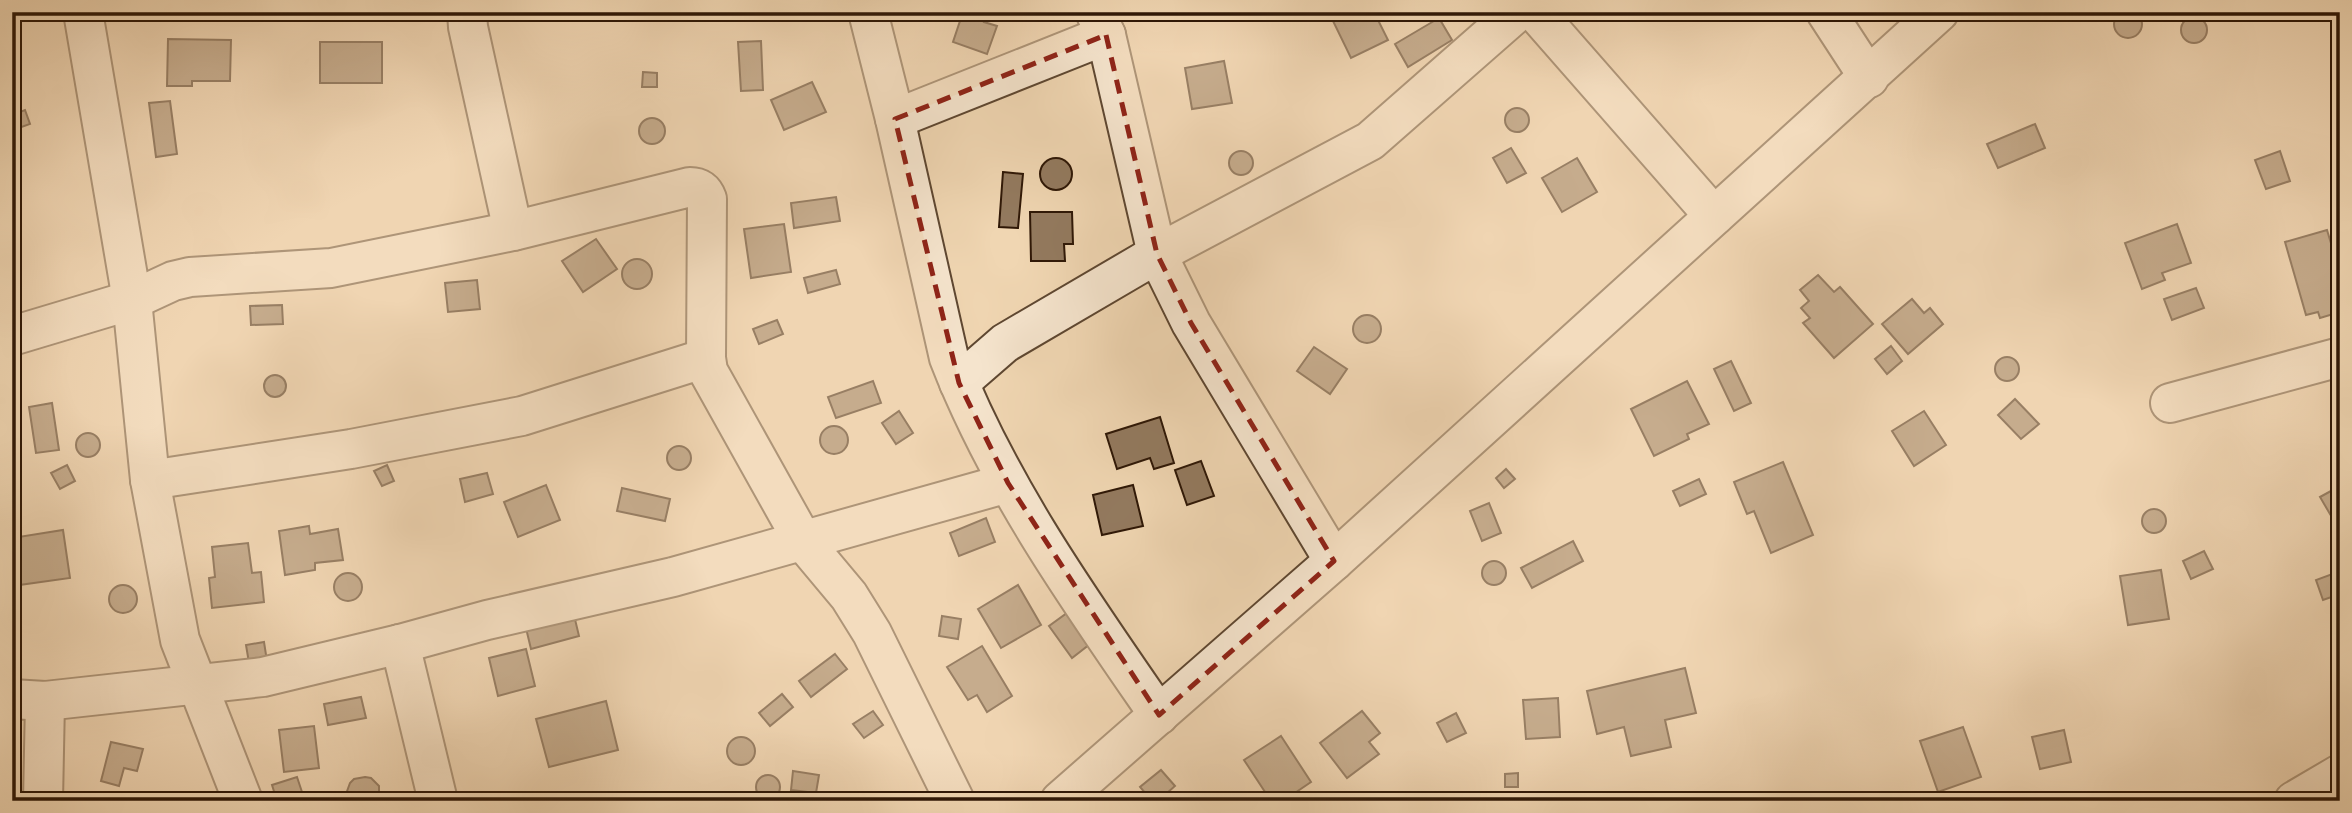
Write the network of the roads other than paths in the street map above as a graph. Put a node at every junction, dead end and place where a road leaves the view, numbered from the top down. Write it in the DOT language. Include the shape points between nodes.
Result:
graph roads {
  1 [pos="83,12"];
  2 [pos="467,12"];
  3 [pos="868,12"];
  4 [pos="1517,12"];
  5 [pos="1533,12"];
  6 [pos="1826,12"];
  7 [pos="1939,12"];
  8 [pos="1100,24"];
  9 [pos="1868,78"];
  10 [pos="895,119"];
  11 [pos="1714,216"];
  12 [pos="513,231"];
  13 [pos="1157,254"];
  14 [pos="132,300"];
  15 [pos="12,336"];
  16 [pos="2340,357"];
  17 [pos="706,358"];
  18 [pos="959,383"];
  19 [pos="2170,403"];
  20 [pos="150,480"];
  21 [pos="1008,483"];
  22 [pos="803,541"];
  23 [pos="1334,561"];
  24 [pos="400,644"];
  25 [pos="200,685"];
  26 [pos="28,700"];
  27 [pos="1159,715"];
  28 [pos="2340,774"];
  29 [pos="43,801"];
  30 [pos="243,801"];
  31 [pos="438,801"];
  32 [pos="955,801"];
  33 [pos="1060,801"];
  34 [pos="2294,801"];
  1 -- 14 [label="street"];
  2 -- 12 [label="street"];
  3 -- 10 [label="street"];
  4 -- 13 [label="street" via="1370,141"];
  5 -- 11 [label="street"];
  6 -- 9 [label="street"];
  7 -- 9 [label="street"];
  8 -- 10 [label="street"];
  8 -- 13 [label="street"];
  9 -- 11 [label="street"];
  10 -- 18 [label="street" via="949,358"];
  11 -- 23 [label="street"];
  12 -- 14 [label="street" via="331,268 190,277"];
  12 -- 17 [label="street" via="690,187 702,190 707,199"];
  13 -- 18 [label="street" via="1005,343"];
  13 -- 23 [label="street" via="1191,323"];
  14 -- 15 [label="street"];
  14 -- 20 [label="street"];
  16 -- 19 [label="street"];
  17 -- 20 [label="street" via="522,416 351,449"];
  17 -- 22 [label="street" via="708,372"];
  18 -- 21 [label="street"];
  20 -- 25 [label="street" via="180,640"];
  21 -- 22 [label="street"];
  21 -- 27 [label="street"];
  22 -- 24 [label="street"];
  22 -- 32 [label="street" via="849,596 872,633"];
  23 -- 27 [label="street"];
  24 -- 25 [label="street" via="263,677"];
  24 -- 31 [label="street"];
  25 -- 26 [label="street"];
  25 -- 30 [label="street"];
  26 -- 29 [label="street"];
  27 -- 33 [label="street"];
  28 -- 34 [label="street"];
}
